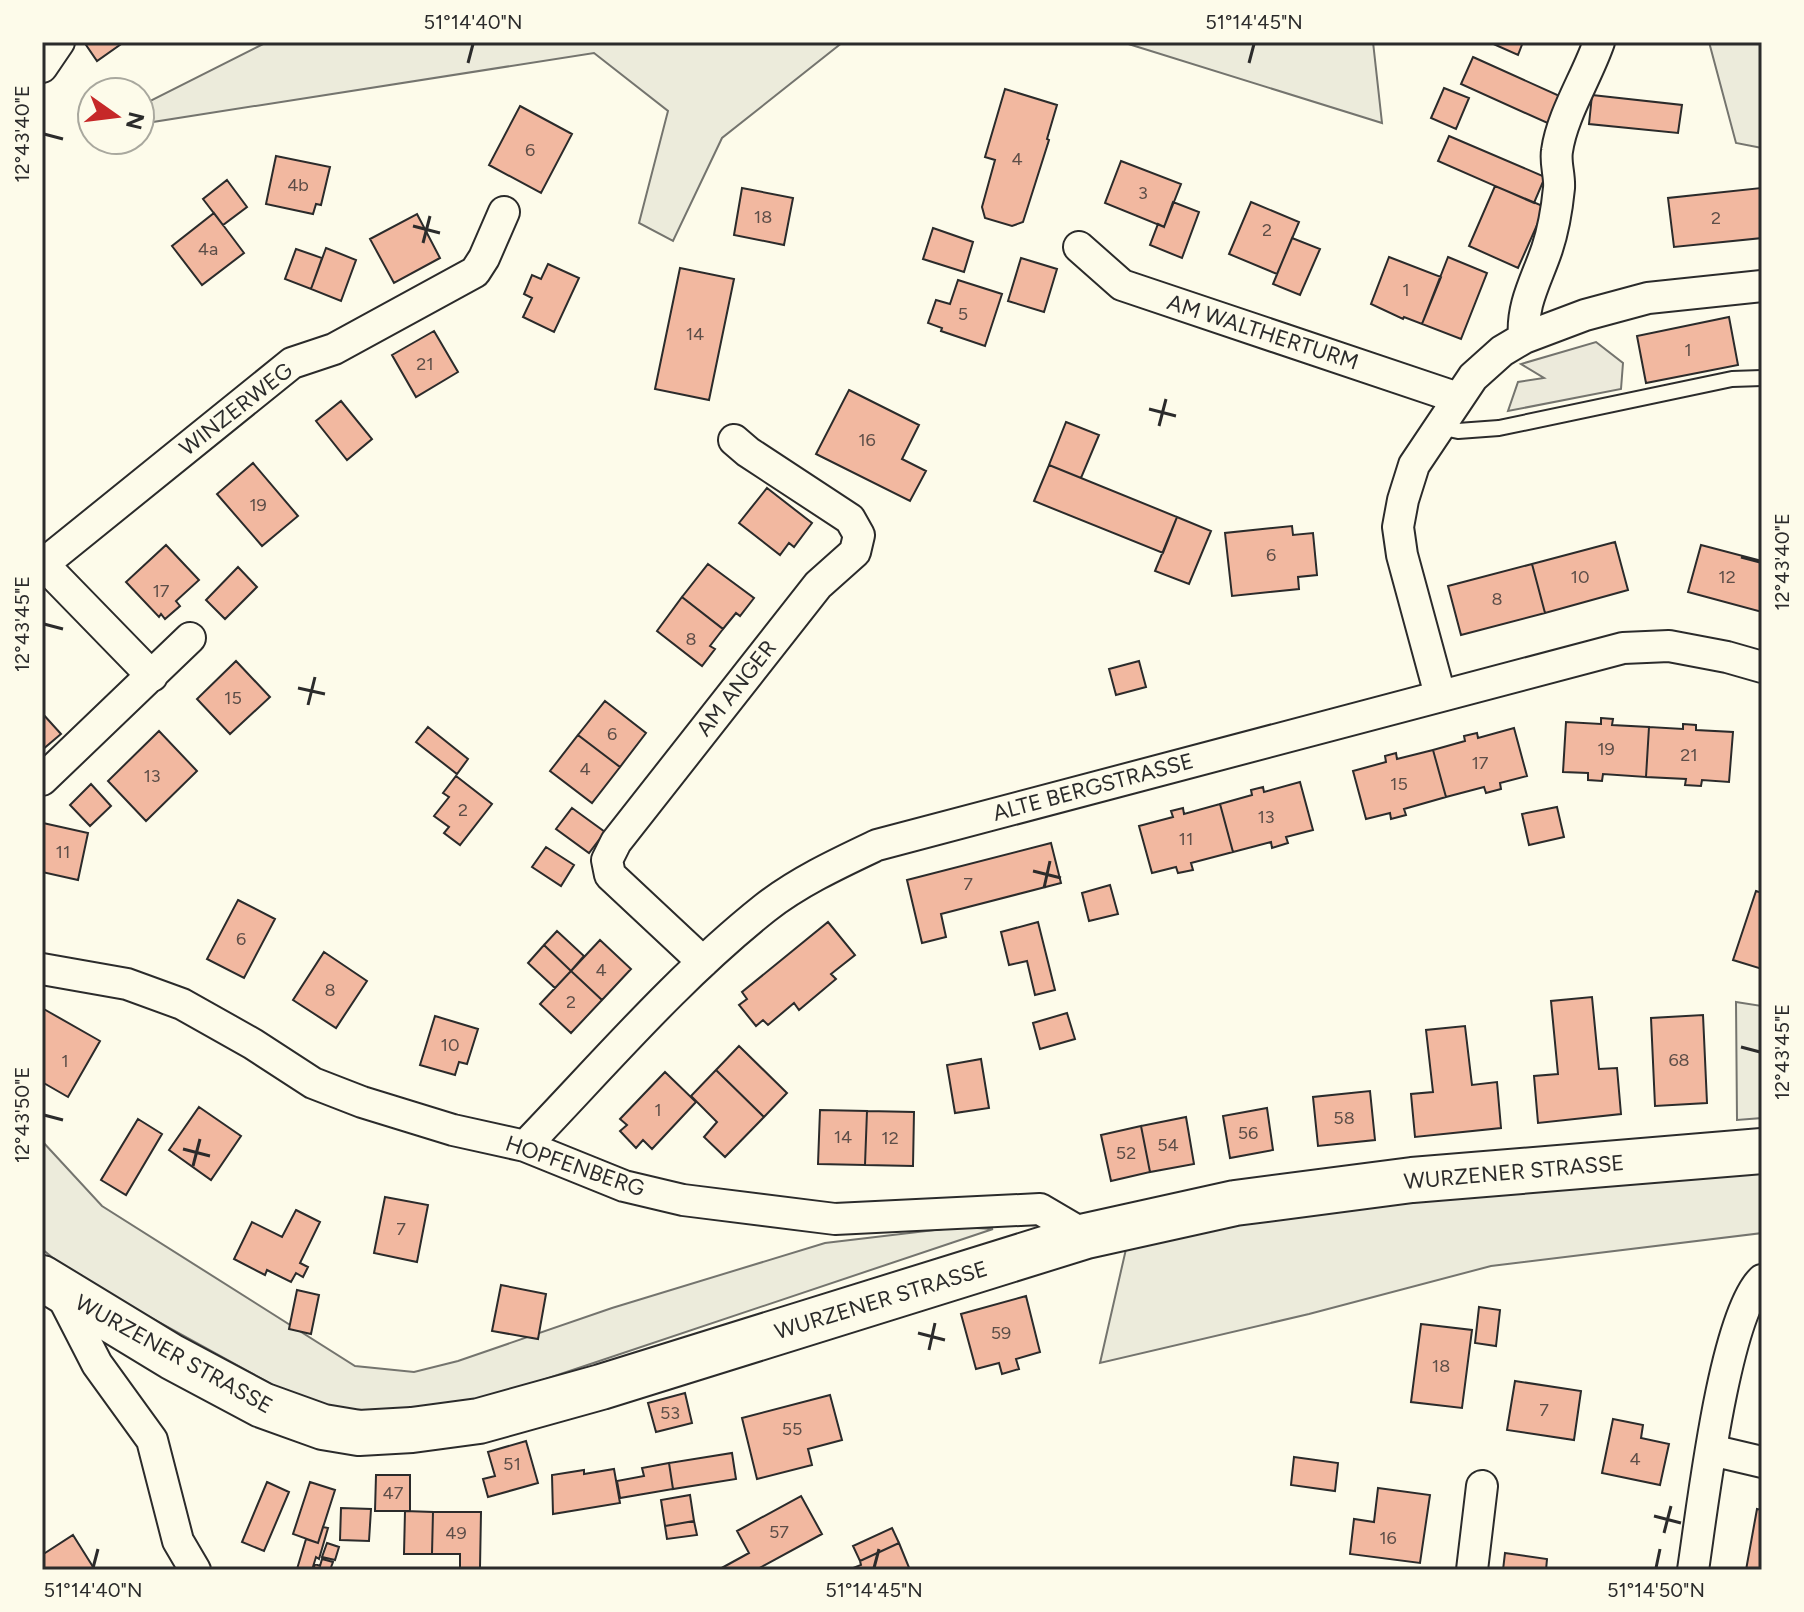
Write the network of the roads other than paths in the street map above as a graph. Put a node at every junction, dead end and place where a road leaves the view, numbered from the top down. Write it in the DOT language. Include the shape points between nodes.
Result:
graph roads {
  1 [pos="59,42"];
  2 [pos="1599,42"];
  3 [pos="42,67"];
  4 [pos="504,212"];
  5 [pos="1079,247"];
  6 [pos="1762,286"];
  7 [pos="1524,338"];
  8 [pos="1762,378"];
  9 [pos="1458,398"];
  10 [pos="1438,427"];
  11 [pos="734,440"];
  12 [pos="43,565"];
  13 [pos="190,638"];
  14 [pos="1762,667"];
  15 [pos="152,676"];
  16 [pos="1440,695"];
  17 [pos="42,780"];
  18 [pos="703,962"];
  19 [pos="42,969"];
  20 [pos="525,1146"];
  21 [pos="1762,1151"];
  22 [pos="1086,1236"];
  23 [pos="1762,1280"];
  24 [pos="51,1284"];
  25 [pos="1711,1450"];
  26 [pos="1762,1462"];
  27 [pos="1482,1486"];
  28 [pos="195,1570"];
  29 [pos="1472,1570"];
  30 [pos="1693,1570"];
  1 -- 3 [label="street"];
  2 -- 7 [label="street" via="1557,152 1559,187 1547,248 1522,321"];
  4 -- 12 [label="street, WINZERWEG" via="475,272 334,349 292,363"];
  5 -- 9 [label="street, AM WALTHERTURM" via="1122,285"];
  6 -- 7 [label="street" via="1648,298"];
  7 -- 9 [label="street" via="1473,377"];
  8 -- 10 [label="lane" via="1732,379 1499,428"];
  9 -- 10 [label="street"];
  10 -- 16 [label="street" via="1414,465 1398,527"];
  11 -- 18 [label="street, AM ANGER" via="850,519 859,535 855,552 818,585 607,860 610,875"];
  12 -- 15 [label="street, WINZERWEG"];
  13 -- 15 [label="street"];
  14 -- 16 [label="street, ALTE BERGSTRASSE" via="1669,646 1623,648"];
  15 -- 17 [label="street"];
  16 -- 18 [label="street, ALTE BERGSTRASSE" via="877,845 767,906"];
  18 -- 20 [label="street, ALTE BERGSTRASSE"];
  19 -- 20 [label="street, HOPFENBERG" via="127,984 182,1004 313,1083 453,1130"];
  20 -- 22 [label="street, HOPFENBERG" via="624,1186 683,1200 835,1219 1040,1209"];
  21 -- 22 [label="main road, WURZENER STRASSE" via="1397,1182 1235,1203"];
  22 -- 24 [label="main road, WURZENER STRASSE" via="479,1421 372,1433 323,1427 262,1405"];
  23 -- 25 [label="street" via="1751,1290 1734,1337"];
  24 -- 28 [label="street" via="97,1364 152,1440 178,1541"];
  25 -- 26 [label="street"];
  25 -- 30 [label="street"];
  27 -- 29 [label="street"];
}
